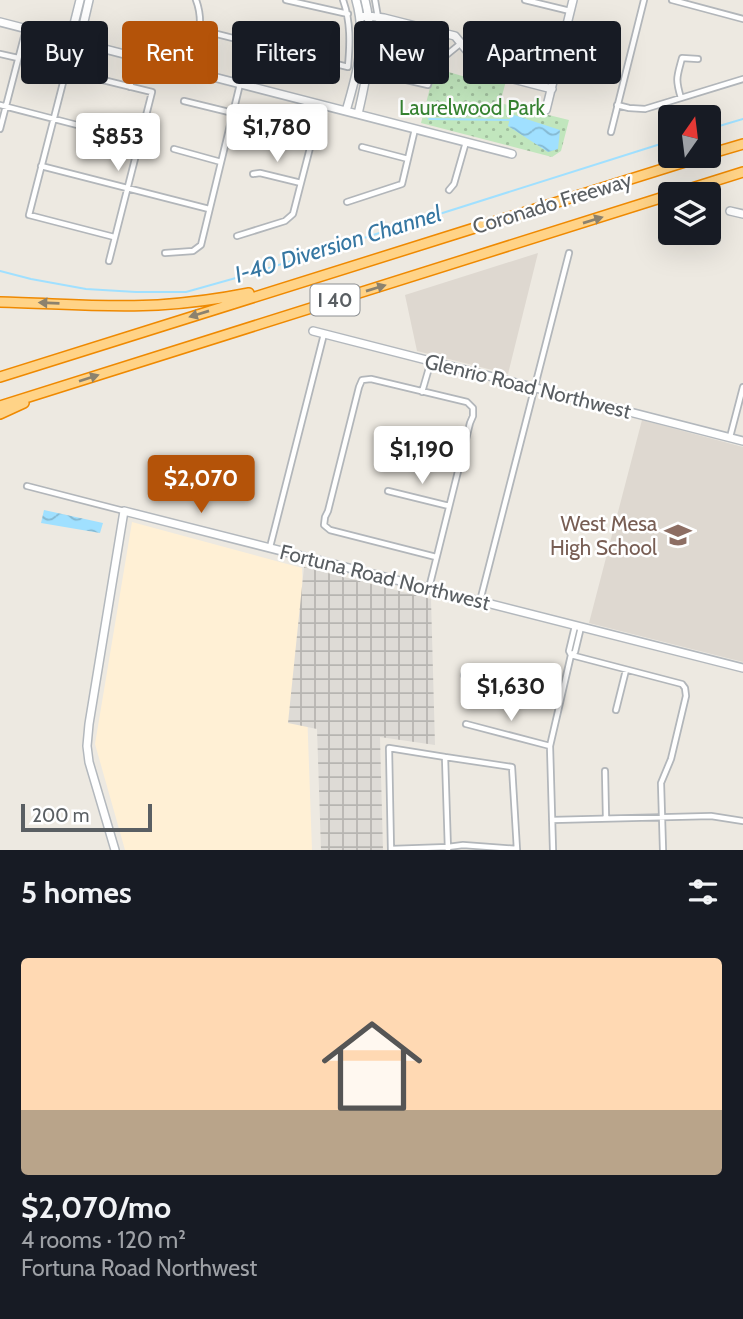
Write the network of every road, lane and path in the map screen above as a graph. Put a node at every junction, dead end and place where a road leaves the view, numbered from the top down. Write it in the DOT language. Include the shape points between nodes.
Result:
graph roads {
  1 [pos="80,0"];
  2 [pos="89,0"];
  3 [pos="196,0"];
  4 [pos="286,0"];
  5 [pos="343,0"];
  6 [pos="356,0"];
  7 [pos="365,0"];
  8 [pos="375,0"];
  9 [pos="525,0"];
  10 [pos="573,0"];
  11 [pos="644,0"];
  12 [pos="672,0"];
  13 [pos="570,12"];
  14 [pos="348,14"];
  15 [pos="369,16"];
  16 [pos="360,17"];
  17 [pos="379,17"];
  18 [pos="743,19"];
  19 [pos="75,21"];
  20 [pos="84,21"];
  21 [pos="200,21"];
  22 [pos="568,21"];
  23 [pos="0,22"];
  24 [pos="21,28"];
  25 [pos="218,34"];
  26 [pos="461,43"];
  27 [pos="21,47"];
  28 [pos="0,54"];
  29 [pos="18,58"];
  30 [pos="698,59"];
  31 [pos="743,79"];
  32 [pos="131,84"];
  33 [pos="240,84"];
  34 [pos="553,84"];
  35 [pos="130,87"];
  36 [pos="552,89"];
  37 [pos="681,98"];
  38 [pos="184,101"];
  39 [pos="321,104"];
  40 [pos="617,105"];
  41 [pos="3,106"];
  42 [pos="547,110"];
  43 [pos="346,111"];
  44 [pos="233,113"];
  45 [pos="358,114"];
  46 [pos="53,119"];
  47 [pos="266,123"];
  48 [pos="416,128"];
  49 [pos="0,129"];
  50 [pos="611,132"];
  51 [pos="313,135"];
  52 [pos="139,141"];
  53 [pos="466,142"];
  54 [pos="743,144"];
  55 [pos="362,147"];
  56 [pos="174,149"];
  57 [pos="721,151"];
  58 [pos="512,154"];
  59 [pos="408,159"];
  60 [pos="221,162"];
  61 [pos="41,166"];
  62 [pos="665,168"];
  63 [pos="743,172"];
  64 [pos="253,174"];
  65 [pos="712,182"];
  66 [pos="301,183"];
  67 [pos="127,188"];
  68 [pos="449,190"];
  69 [pos="658,199"];
  70 [pos="347,202"];
  71 [pos="209,209"];
  72 [pos="730,211"];
  73 [pos="743,214"];
  74 [pos="237,236"];
  75 [pos="114,237"];
  76 [pos="165,253"];
  77 [pos="569,253"];
  78 [pos="109,261"];
  79 [pos="288,286"];
  80 [pos="0,301"];
  81 [pos="313,331"];
  82 [pos="324,334"];
  83 [pos="430,361"];
  84 [pos="0,377"];
  85 [pos="535,387"];
  86 [pos="743,387"];
  87 [pos="48,391"];
  88 [pos="422,392"];
  89 [pos="0,406"];
  90 [pos="741,407"];
  91 [pos="0,414"];
  92 [pos="730,437"];
  93 [pos="402,441"];
  94 [pos="743,441"];
  95 [pos="462,455"];
  96 [pos="27,486"];
  97 [pos="388,491"];
  98 [pos="449,506"];
  99 [pos="124,510"];
  100 [pos="270,547"];
  101 [pos="436,557"];
  102 [pos="429,588"];
  103 [pos="480,601"];
  104 [pos="578,626"];
  105 [pos="571,655"];
  106 [pos="743,668"];
  107 [pos="626,670"];
  108 [pos="464,675"];
  109 [pos="560,699"];
  110 [pos="616,710"];
  111 [pos="466,724"];
  112 [pos="550,746"];
  113 [pos="445,757"];
  114 [pos="605,771"];
  115 [pos="662,817"];
  116 [pos="606,818"];
  117 [pos="552,820"];
  118 [pos="743,821"];
  119 [pos="448,848"];
  120 [pos="391,849"];
  121 [pos="517,849"];
  122 [pos="115,850"];
  123 [pos="553,850"];
  124 [pos="663,850"];
  1 -- 19 [label="street"];
  2 -- 20 [label="street"];
  3 -- 21 [label="street"];
  4 -- 14 [label="street"];
  5 -- 14 [label="street"];
  6 -- 16 [label="street"];
  7 -- 15 [label="street"];
  8 -- 17 [label="street"];
  9 -- 13 [label="street"];
  10 -- 13 [label="street"];
  11 -- 40 [label="street"];
  12 -- 18 [label="street"];
  13 -- 22 [label="street"];
  14 -- 25 [label="street" via="348,67"];
  15 -- 16 [label="street"];
  15 -- 17 [label="street"];
  15 -- 45 [label="street" via="370,60"];
  16 -- 43 [label="street" via="362,48"];
  17 -- 26 [label="street" via="455,36"];
  17 -- 26 [label="street" via="376,73 428,85 433,66"];
  23 -- 24 [label="street"];
  26 -- 36 [label="street" via="490,74"];
  27 -- 29 [label="street"];
  28 -- 29 [label="street"];
  29 -- 41 [label="street"];
  30 -- 37 [label="street" via="682,58 676,75"];
  31 -- 37 [label="street"];
  32 -- 35 [label="street"];
  33 -- 39 [label="street"];
  33 -- 44 [label="street"];
  34 -- 36 [label="street"];
  35 -- 46 [label="street" via="66,71"];
  35 -- 52 [label="street" via="152,92"];
  36 -- 42 [label="street"];
  37 -- 40 [label="street" via="645,109"];
  38 -- 44 [label="street"];
  39 -- 43 [label="street"];
  39 -- 51 [label="street"];
  40 -- 50 [label="street"];
  41 -- 46 [label="street"];
  41 -- 49 [label="street"];
  43 -- 45 [label="street"];
  44 -- 60 [label="street"];
  45 -- 48 [label="street"];
  46 -- 52 [label="street"];
  46 -- 61 [label="street"];
  47 -- 51 [label="street"];
  48 -- 53 [label="street"];
  48 -- 59 [label="street"];
  51 -- 66 [label="street"];
  52 -- 67 [label="street"];
  53 -- 58 [label="street"];
  53 -- 68 [label="street"];
  54 -- 57 [label="highway, Coronado Freeway / I 40"];
  55 -- 59 [label="street"];
  56 -- 60 [label="street"];
  59 -- 70 [label="street" via="402,184"];
  60 -- 71 [label="street"];
  61 -- 67 [label="street"];
  61 -- 75 [label="street" via="29,215"];
  62 -- 79 [label="highway, Coronado Freeway / I 40"];
  63 -- 65 [label="highway, Coronado Freeway / I 40"];
  64 -- 66 [label="street"];
  66 -- 74 [label="street" via="290,218"];
  67 -- 71 [label="street"];
  67 -- 75 [label="street"];
  87 -- 69 [label="highway, Coronado Freeway / I 40, one-way"];
  71 -- 76 [label="street" via="201,246"];
  72 -- 73 [label="street"];
  75 -- 78 [label="street"];
  77 -- 85 [label="street"];
  79 -- 80 [label="highway, one-way" via="157,305"];
  79 -- 84 [label="highway, Coronado Freeway / I 40, one-way"];
  81 -- 82 [label="street, Glenrio Road Northwest"];
  82 -- 83 [label="street, Glenrio Road Northwest"];
  82 -- 100 [label="street"];
  83 -- 85 [label="street, Glenrio Road Northwest"];
  83 -- 88 [label="street"];
  85 -- 92 [label="street, Glenrio Road Northwest"];
  85 -- 103 [label="street"];
  86 -- 90 [label="street"];
  87 -- 89 [label="highway, Coronado Freeway / I 40"];
  87 -- 91 [label="highway"];
  88 -- 95 [label="street" via="467,402 473,408"];
  88 -- 101 [label="street" via="362,380 324,525"];
  90 -- 92 [label="street"];
  92 -- 94 [label="street, Glenrio Road Northwest"];
  93 -- 95 [label="street"];
  95 -- 98 [label="street"];
  96 -- 99 [label="street, Fortuna Road Northwest"];
  97 -- 98 [label="street"];
  98 -- 101 [label="street"];
  99 -- 100 [label="street, Fortuna Road Northwest"];
  99 -- 122 [label="street" via="87,746"];
  100 -- 102 [label="street, Fortuna Road Northwest"];
  101 -- 102 [label="street"];
  102 -- 103 [label="street, Fortuna Road Northwest"];
  103 -- 104 [label="street, Fortuna Road Northwest"];
  104 -- 105 [label="street"];
  104 -- 106 [label="street, Fortuna Road Northwest"];
  105 -- 107 [label="street"];
  105 -- 109 [label="street"];
  107 -- 110 [label="street"];
  107 -- 115 [label="street" via="685,688 671,759 661,783"];
  108 -- 109 [label="street"];
  109 -- 112 [label="street"];
  111 -- 112 [label="street"];
  112 -- 117 [label="street"];
  113 -- 119 [label="street"];
  113 -- 120 [label="street" via="389,748"];
  113 -- 121 [label="street" via="512,767"];
  114 -- 116 [label="street"];
  115 -- 116 [label="street"];
  115 -- 118 [label="street"];
  115 -- 124 [label="street"];
  116 -- 117 [label="street"];
  117 -- 123 [label="street"];
  119 -- 120 [label="street"];
  119 -- 121 [label="street"];
}
